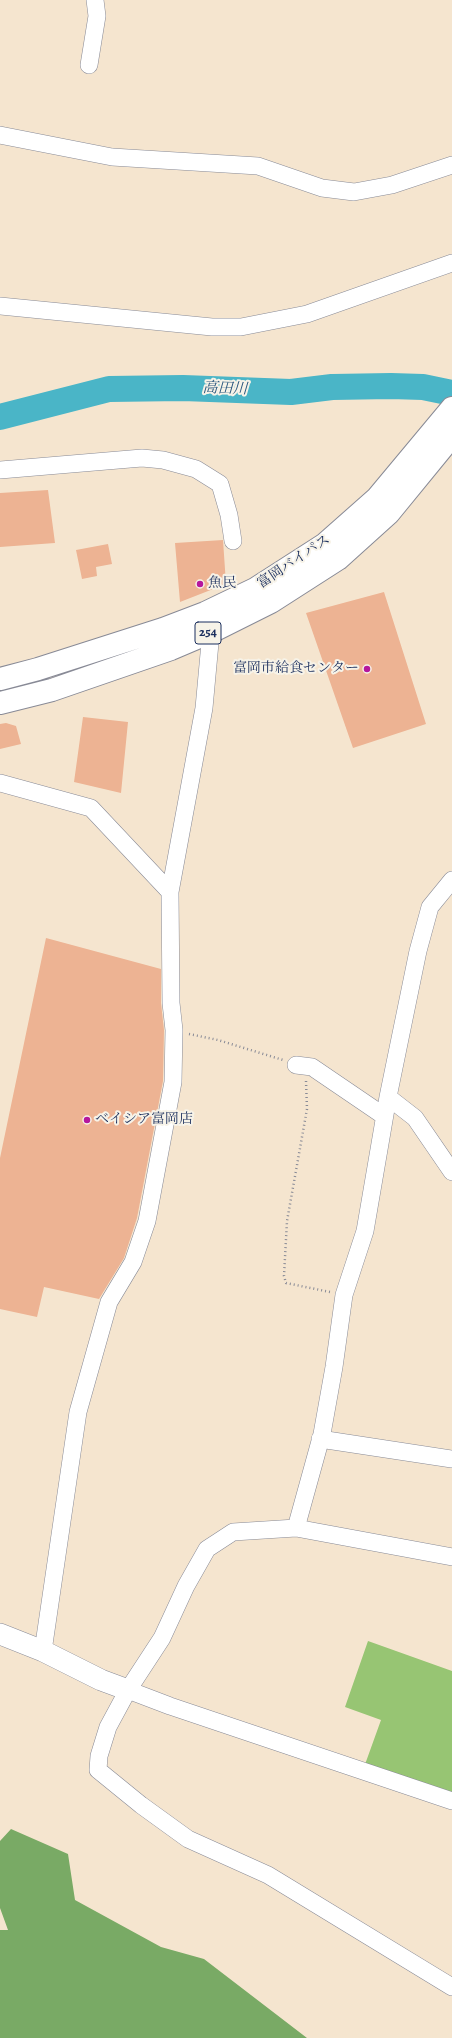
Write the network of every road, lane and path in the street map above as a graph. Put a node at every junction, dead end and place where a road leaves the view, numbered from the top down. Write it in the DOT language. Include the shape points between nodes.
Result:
graph roads {
  1 [pos="95,0"];
  2 [pos="89,65"];
  3 [pos="0,135"];
  4 [pos="452,165"];
  5 [pos="452,263"];
  6 [pos="0,306"];
  7 [pos="452,408"];
  8 [pos="452,436"];
  9 [pos="0,470"];
  10 [pos="383,505"];
  11 [pos="233,541"];
  12 [pos="211,632"];
  13 [pos="0,679"];
  14 [pos="0,702"];
  15 [pos="0,783"];
  16 [pos="452,880"];
  17 [pos="170,892"];
  18 [pos="174,1030"];
  19 [pos="296,1065"];
  20 [pos="388,1097"];
  21 [pos="384,1116"];
  22 [pos="433,1143"];
  23 [pos="452,1148"];
  24 [pos="452,1172"];
  25 [pos="344,1295"];
  26 [pos="320,1439"];
  27 [pos="452,1459"];
  28 [pos="296,1528"];
  29 [pos="452,1557"];
  30 [pos="0,1634"];
  31 [pos="43,1651"];
  32 [pos="128,1690"];
  33 [pos="452,1801"];
  34 [pos="452,1987"];
  1 -- 2 [label="street" via="97,16"];
  3 -- 4 [label="street" via="112,157 258,166 322,188 354,192 392,185"];
  5 -- 6 [label="street" via="307,314 241,327 212,327"];
  7 -- 10 [label="highway, 富岡バイパス / 254"];
  8 -- 10 [label="highway, 富岡バイパス / 254"];
  9 -- 11 [label="street" via="142,458 163,460 196,469 220,484"];
  10 -- 12 [label="highway, 富岡バイパス / 254" via="338,559 271,602"];
  10 -- 13 [label="highway, 富岡バイパス / 254" via="247,592 204,613 163,629"];
  12 -- 14 [label="highway, 富岡バイパス / 254" via="171,649 52,690"];
  12 -- 17 [label="street" via="204,708"];
  15 -- 17 [label="street" via="91,808"];
  16 -- 20 [label="street" via="430,907 418,951"];
  17 -- 18 [label="street" via="171,1003"];
  18 -- 19 [label="path" via="218,1040"];
  18 -- 31 [label="street" via="173,1082 147,1221 133,1262 109,1302 78,1412"];
  19 -- 21 [label="street" via="312,1067"];
  19 -- 25 [label="path" via="301,1067 306,1078 307,1109 287,1221 284,1276 286,1282"];
  20 -- 21 [label="street"];
  20 -- 22 [label="street" via="415,1118"];
  21 -- 25 [label="street" via="365,1231"];
  22 -- 23 [label="street"];
  22 -- 24 [label="street"];
  25 -- 26 [label="street"];
  26 -- 27 [label="street"];
  26 -- 28 [label="street"];
  28 -- 29 [label="street"];
  28 -- 32 [label="street" via="233,1532 207,1549 186,1586 162,1638"];
  30 -- 31 [label="street"];
  31 -- 32 [label="street" via="101,1680"];
  32 -- 33 [label="street"];
  32 -- 34 [label="street" via="108,1727 99,1756 98,1770 188,1839 268,1875"];
}
